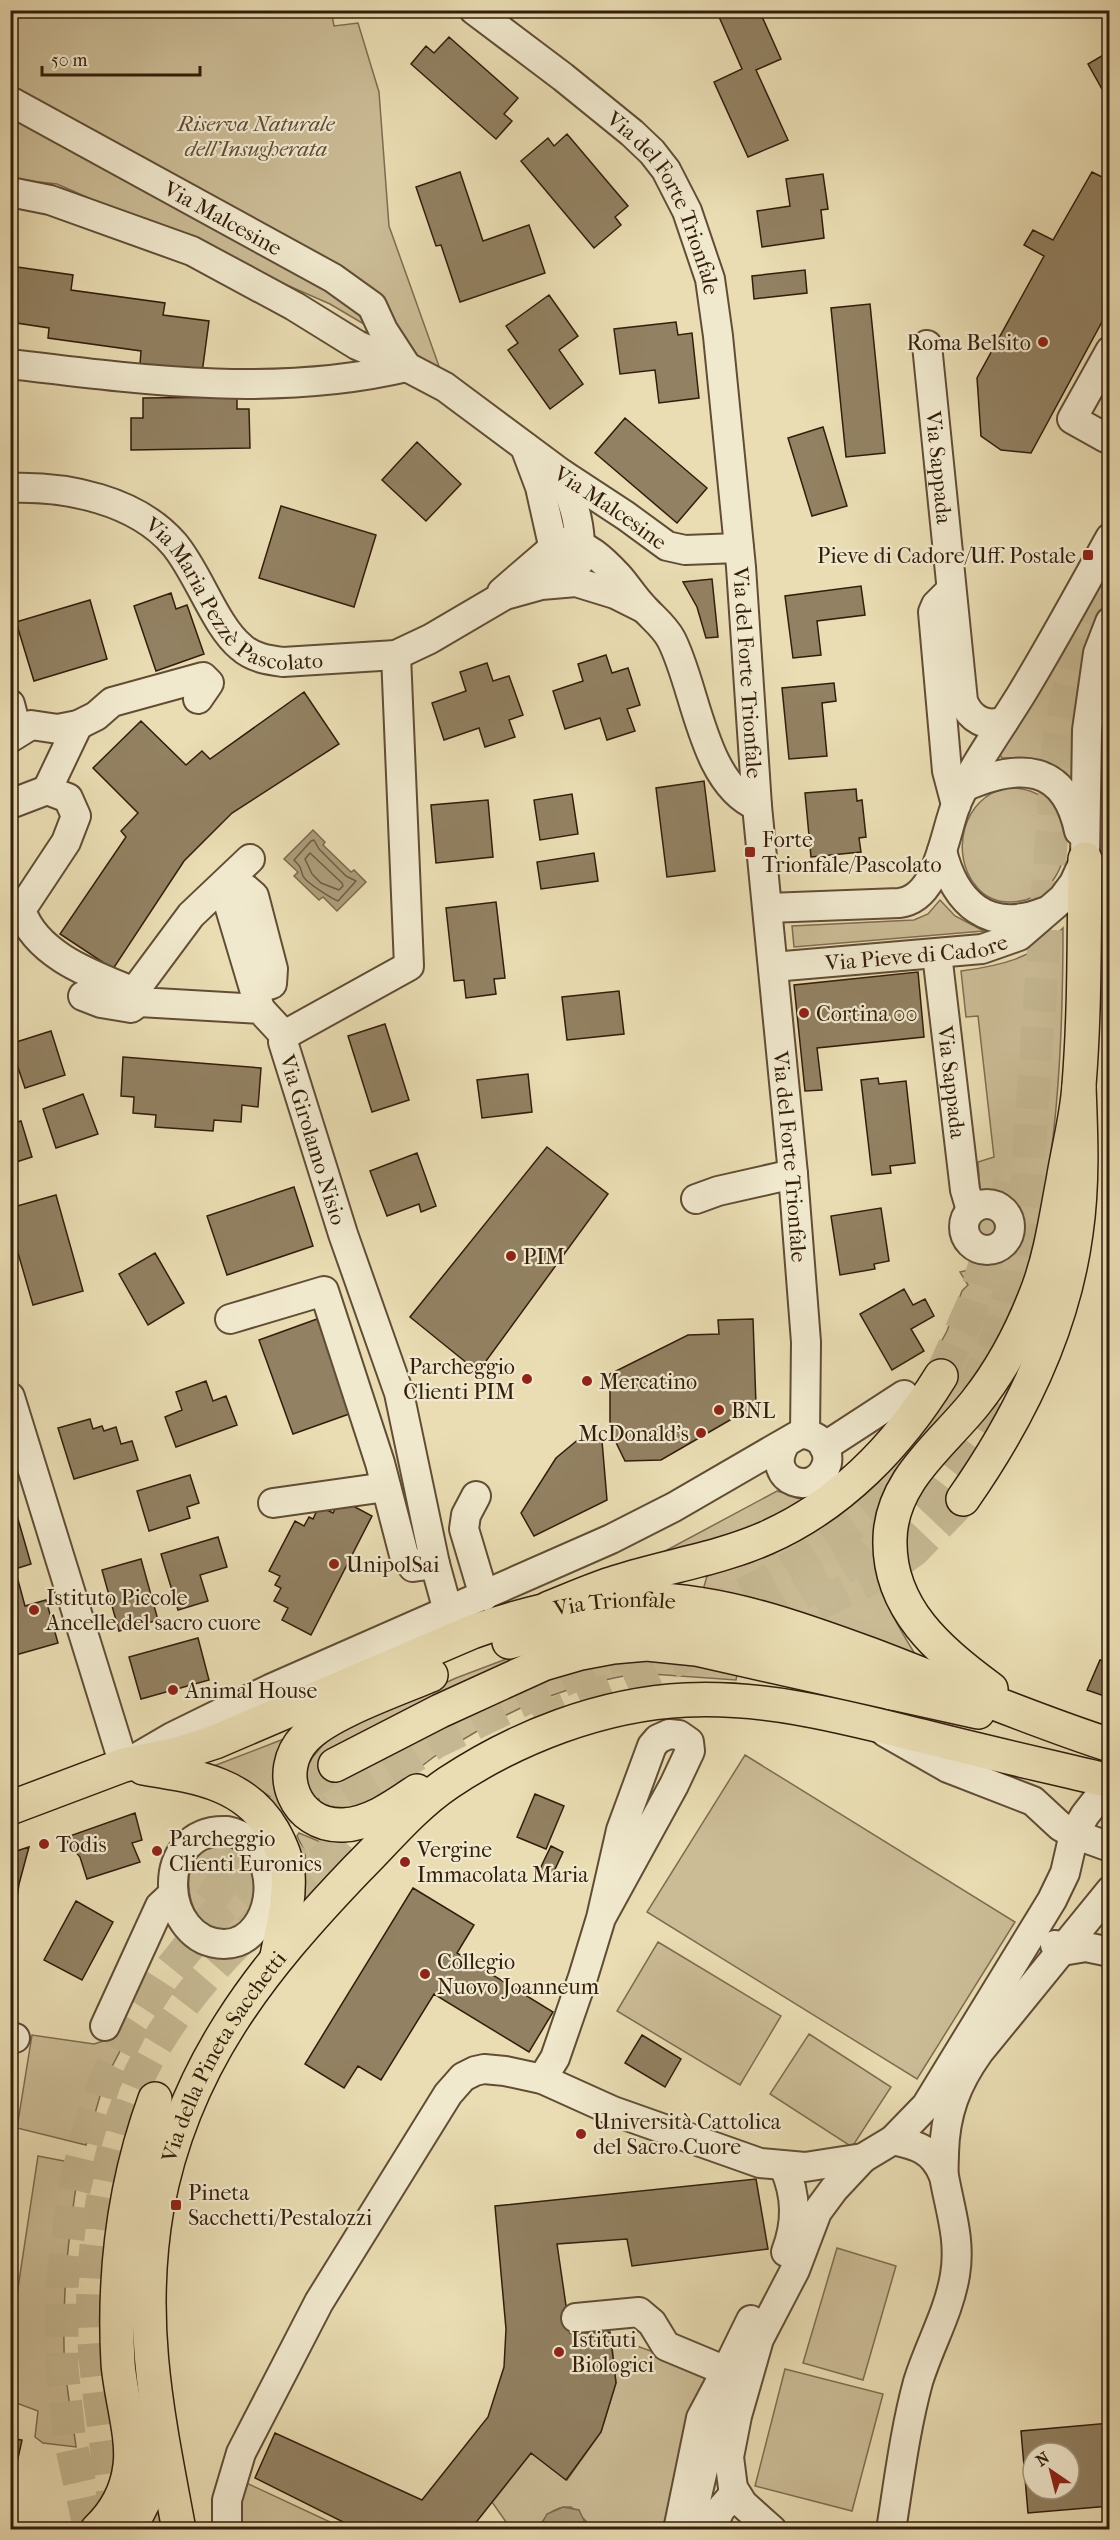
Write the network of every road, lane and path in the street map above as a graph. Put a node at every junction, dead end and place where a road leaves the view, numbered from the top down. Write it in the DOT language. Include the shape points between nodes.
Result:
graph roads {
  1 [pos="474,10"];
  2 [pos="10,101"];
  3 [pos="10,192"];
  4 [pos="927,345"];
  5 [pos="1110,351"];
  6 [pos="10,364"];
  7 [pos="407,367"];
  8 [pos="1110,432"];
  9 [pos="525,447"];
  10 [pos="562,474"];
  11 [pos="10,488"];
  12 [pos="626,516"];
  13 [pos="1110,538"];
  14 [pos="581,540"];
  15 [pos="553,548"];
  16 [pos="739,548"];
  17 [pos="569,582"];
  18 [pos="951,590"];
  19 [pos="489,604"];
  20 [pos="644,608"];
  21 [pos="1110,622"];
  22 [pos="396,655"];
  23 [pos="198,699"];
  24 [pos="1099,699"];
  25 [pos="1004,721"];
  26 [pos="12,724"];
  27 [pos="78,725"];
  28 [pos="47,790"];
  29 [pos="960,796"];
  30 [pos="10,799"];
  31 [pos="757,806"];
  32 [pos="942,851"];
  33 [pos="250,859"];
  34 [pos="1085,859"];
  35 [pos="768,908"];
  36 [pos="1049,910"];
  37 [pos="937,954"];
  38 [pos="773,967"];
  39 [pos="83,996"];
  40 [pos="138,998"];
  41 [pos="285,1036"];
  42 [pos="1079,1087"];
  43 [pos="794,1174"];
  44 [pos="696,1199"];
  45 [pos="971,1210"];
  46 [pos="230,1319"];
  47 [pos="941,1376"];
  48 [pos="904,1395"];
  49 [pos="10,1397"];
  50 [pos="805,1441"];
  51 [pos="386,1487"];
  52 [pos="476,1496"];
  53 [pos="963,1499"];
  54 [pos="273,1503"];
  55 [pos="435,1564"];
  56 [pos="484,1596"];
  57 [pos="549,1608"];
  58 [pos="448,1611"];
  59 [pos="892,1693"];
  60 [pos="871,1722"];
  61 [pos="1039,1722"];
  62 [pos="515,1745"];
  63 [pos="1110,1745"];
  64 [pos="124,1765"];
  65 [pos="334,1765"];
  66 [pos="1110,1782"];
  67 [pos="10,1808"];
  68 [pos="253,1824"];
  69 [pos="1074,1834"];
  70 [pos="1110,1847"];
  71 [pos="1063,1880"];
  72 [pos="173,1894"];
  73 [pos="264,1911"];
  74 [pos="1101,1913"];
  75 [pos="601,1918"];
  76 [pos="1035,1929"];
  77 [pos="1062,1951"];
  78 [pos="1110,1952"];
  79 [pos="272,1963"];
  80 [pos="105,2026"];
  81 [pos="542,2079"];
  82 [pos="155,2099"];
  83 [pos="893,2140"];
  84 [pos="863,2158"];
  85 [pos="784,2167"];
  86 [pos="944,2174"];
  87 [pos="803,2226"];
  88 [pos="337,2310"];
  89 [pos="576,2318"];
  90 [pos="726,2371"];
  91 [pos="302,2377"];
  92 [pos="158,2418"];
  93 [pos="735,2493"];
  94 [pos="97,2529"];
  95 [pos="129,2529"];
  96 [pos="179,2529"];
  97 [pos="227,2529"];
  98 [pos="678,2529"];
  99 [pos="689,2529"];
  100 [pos="711,2529"];
  101 [pos="772,2529"];
  102 [pos="891,2529"];
  1 -- 16 [label="street, Via del Forte Trionfale" via="632,133 666,170 680,196 710,279"];
  2 -- 7 [label="street, Via Malcesine" via="333,278 372,306"];
  3 -- 7 [label="street, Via Malcesine" via="50,200 192,251 357,345"];
  4 -- 18 [label="street, Via Sappada"];
  5 -- 8 [label="street" via="1071,419 1106,438"];
  6 -- 7 [label="street" via="130,379 242,385 345,379"];
  7 -- 9 [label="street, Via Malcesine" via="445,387"];
  9 -- 10 [label="street, Via Malcesine"];
  9 -- 15 [label="street" via="540,487"];
  10 -- 12 [label="street, Via Malcesine"];
  10 -- 14 [label="street" via="576,511"];
  11 -- 22 [label="street, Via Maria Pezzè Pascolato" via="30,487 87,496 146,520 176,546 233,640 258,658 283,662"];
  12 -- 14 [label="street" via="602,517 591,522"];
  12 -- 16 [label="street, Via Malcesine" via="672,548"];
  13 -- 25 [label="street"];
  14 -- 15 [label="street"];
  14 -- 17 [label="street"];
  14 -- 20 [label="street, Via Maria Pezzè Pascolato"];
  15 -- 17 [label="street"];
  15 -- 19 [label="street, Via Maria Pezzè Pascolato"];
  16 -- 31 [label="street, Via del Forte Trionfale"];
  17 -- 19 [label="street, Via Maria Pezzè Pascolato" via="519,590"];
  17 -- 20 [label="street, Via Maria Pezzè Pascolato" via="615,594"];
  18 -- 25 [label="street, Via Sappada" via="965,706 981,722"];
  18 -- 29 [label="street" via="933,612 947,771"];
  19 -- 22 [label="street, Via Maria Pezzè Pascolato"];
  20 -- 31 [label="street, Via Maria Pezzè Pascolato" via="667,632 675,647 724,778 740,796"];
  21 -- 24 [label="street, Via Pieve di Cadore" via="1098,653"];
  22 -- 41 [label="street, Via Girolamo Nisio" via="409,966"];
  23 -- 27 [label="street" via="209,683 203,677 112,702"];
  24 -- 34 [label="street, Via Pieve di Cadore" via="1087,730"];
  25 -- 29 [label="street"];
  26 -- 27 [label="street" via="58,729"];
  27 -- 28 [label="street"];
  28 -- 30 [label="street" via="13,803"];
  28 -- 40 [label="street" via="68,798 76,816 66,842 21,910 24,918 55,954"];
  29 -- 32 [label="street"];
  29 -- 34 [label="street" via="988,777 1021,771 1039,774 1055,784 1072,805"];
  31 -- 35 [label="street, Via del Forte Trionfale"];
  32 -- 35 [label="street" via="924,889 909,901"];
  32 -- 36 [label="street, Via Pieve di Cadore" via="956,889 977,910 1003,919 1028,918"];
  33 -- 40 [label="street" via="191,915 139,985"];
  34 -- 36 [label="street, Via Pieve di Cadore" via="1068,893"];
  34 -- 42 [label="main road"];
  35 -- 38 [label="street, Via del Forte Trionfale"];
  36 -- 37 [label="street, Via Pieve di Cadore" via="1030,928 996,946"];
  37 -- 38 [label="street, Via Pieve di Cadore"];
  37 -- 45 [label="street, Via Sappada" via="965,1190"];
  38 -- 43 [label="street, Via del Forte Trionfale"];
  39 -- 40 [label="street" via="131,1008"];
  40 -- 41 [label="street" via="257,999"];
  41 -- 55 [label="street, Via Girolamo Nisio" via="283,1045 339,1222 399,1393"];
  42 -- 53 [label="main road" via="1080,1202 1061,1304 1019,1409"];
  42 -- 61 [label="main road" via="1052,1246 1038,1290 1012,1346 986,1389 909,1480 898,1501 890,1536 896,1581 927,1635 957,1665"];
  43 -- 44 [label="street"];
  43 -- 50 [label="street, Via del Forte Trionfale" via="806,1342"];
  46 -- 51 [label="street" via="324,1291"];
  47 -- 57 [label="main road" via="914,1416 874,1462 803,1519 730,1552 618,1582"];
  48 -- 50 [label="street, Via Trionfale"];
  49 -- 64 [label="street"];
  50 -- 56 [label="street, Via Trionfale"];
  51 -- 54 [label="street"];
  51 -- 55 [label="street" via="406,1559 415,1567"];
  52 -- 56 [label="street" via="464,1529"];
  55 -- 58 [label="street, Via Girolamo Nisio"];
  56 -- 58 [label="street, Via Trionfale"];
  57 -- 61 [label="main road, Via Trionfale" via="647,1599 753,1615 850,1647"];
  57 -- 64 [label="main road, Via Trionfale" via="472,1632 215,1742"];
  58 -- 64 [label="street, Via Trionfale" via="205,1720"];
  59 -- 61 [label="main road" via="946,1707"];
  59 -- 62 [label="main road" via="790,1650 704,1628 637,1622 570,1628 491,1649 327,1721 297,1748 290,1765 291,1787 301,1807 318,1820 351,1824 391,1809 430,1782 471,1761"];
  59 -- 65 [label="main road" via="688,1647 613,1647 543,1664"];
  60 -- 62 [label="main road" via="771,1704 687,1700 607,1713"];
  60 -- 66 [label="main road"];
  60 -- 69 [label="street" via="940,1764 1033,1801"];
  61 -- 63 [label="main road, Via Trionfale"];
  62 -- 79 [label="main road" via="445,1785 418,1807"];
  64 -- 67 [label="main road, Via Trionfale"];
  64 -- 68 [label="main road, Via della Pineta Sacchetti" via="209,1780 235,1791"];
  66 -- 69 [label="street"];
  68 -- 72 [label="street" via="196,1837 182,1851 175,1867"];
  68 -- 73 [label="street, Via della Pineta Sacchetti" via="268,1887"];
  68 -- 79 [label="main road, Via della Pineta Sacchetti" via="275,1835 287,1865 288,1889"];
  69 -- 70 [label="street"];
  69 -- 71 [label="street"];
  71 -- 74 [label="street"];
  71 -- 76 [label="street"];
  72 -- 73 [label="street, Via della Pineta Sacchetti" via="192,1932 212,1943 228,1944 244,1938"];
  72 -- 80 [label="street" via="160,1906"];
  73 -- 79 [label="street"];
  74 -- 77 [label="street"];
  75 -- 75 [label="street" via="690,1751 689,1742 682,1736 664,1735 652,1746 614,1854"];
  75 -- 81 [label="street" via="555,2058"];
  76 -- 77 [label="street"];
  76 -- 83 [label="street" via="926,2106"];
  77 -- 78 [label="street" via="1086,1947"];
  77 -- 86 [label="street" via="965,2071 948,2115"];
  79 -- 92 [label="main road, Via della Pineta Sacchetti" via="202,2072 182,2115 168,2160 148,2274 148,2338"];
  81 -- 85 [label="street" via="613,2111 730,2155"];
  81 -- 97 [label="street" via="484,2069 463,2078 448,2094 319,2302 252,2432 232,2480"];
  82 -- 94 [label="main road" via="127,2197 117,2283 118,2360 131,2464 117,2505"];
  83 -- 84 [label="street"];
  83 -- 86 [label="street" via="925,2150"];
  84 -- 85 [label="street"];
  84 -- 87 [label="street"];
  85 -- 87 [label="street"];
  86 -- 102 [label="street" via="955,2224 955,2274 912,2405"];
  87 -- 90 [label="street"];
  87 -- 93 [label="street" via="795,2270 759,2339 749,2373 730,2449 729,2473"];
  88 -- 91 [label="street"];
  89 -- 90 [label="street" via="639,2312 652,2323 666,2346"];
  90 -- 98 [label="street" via="701,2418"];
  90 -- 99 [label="street"];
  92 -- 95 [label="main road" via="151,2485"];
  92 -- 96 [label="main road"];
  93 -- 100 [label="street" via="720,2510"];
  93 -- 101 [label="street"];
}
